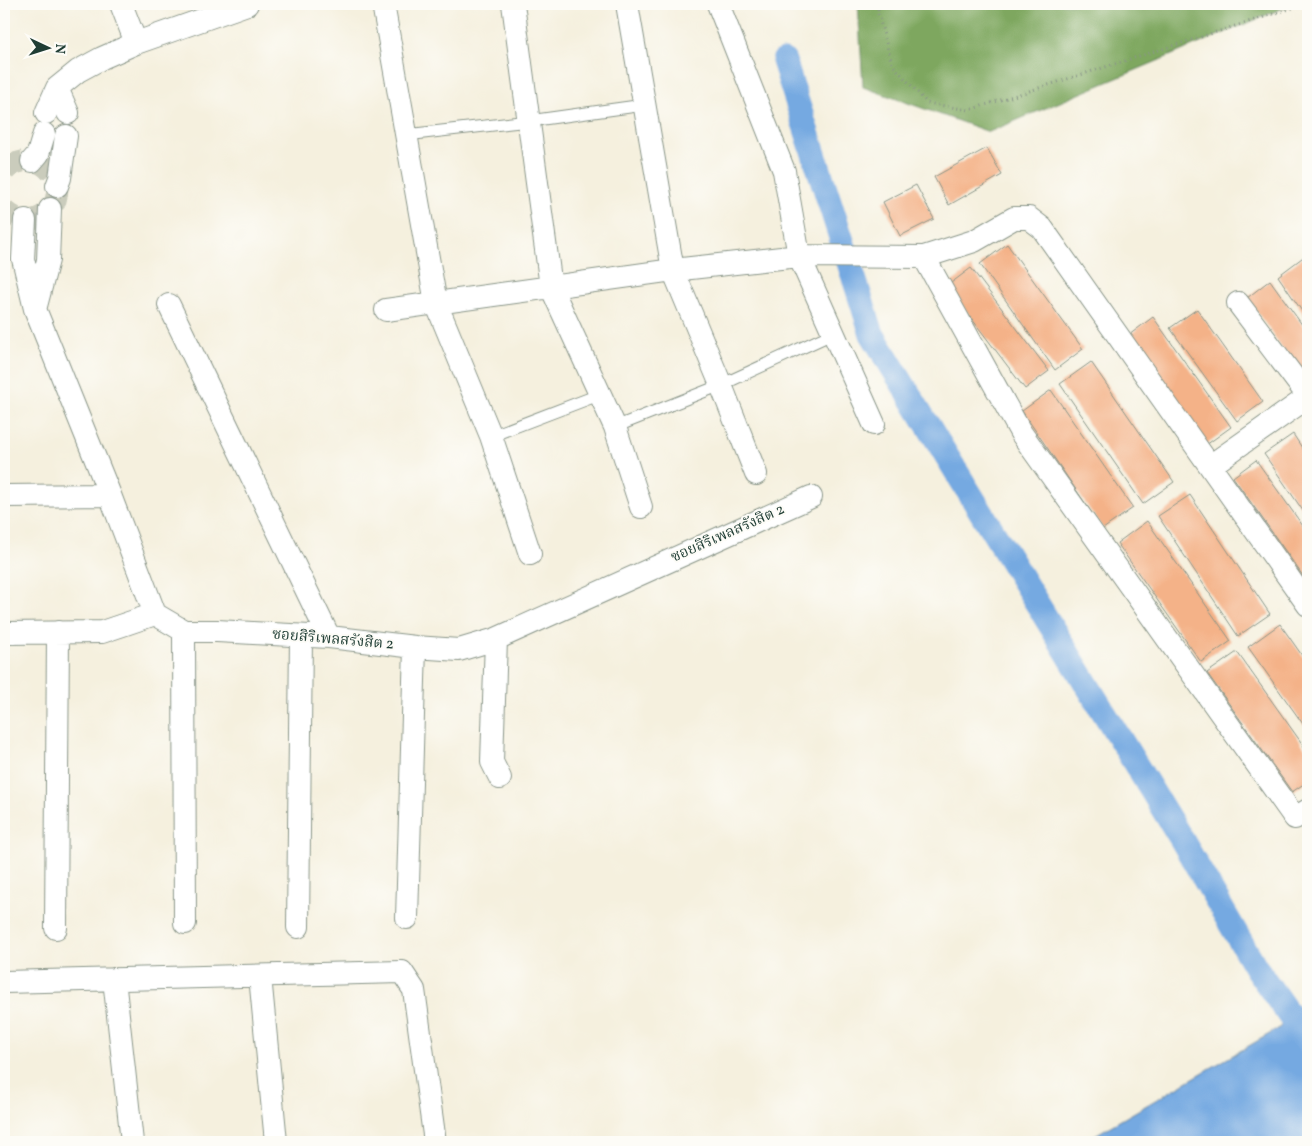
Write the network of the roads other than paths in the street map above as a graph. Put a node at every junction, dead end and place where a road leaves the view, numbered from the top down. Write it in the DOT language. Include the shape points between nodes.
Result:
graph roads {
  1 [pos="121,4"];
  2 [pos="247,4"];
  3 [pos="383,4"];
  4 [pos="513,4"];
  5 [pos="627,4"];
  6 [pos="718,4"];
  7 [pos="136,43"];
  8 [pos="57,88"];
  9 [pos="644,105"];
  10 [pos="68,113"];
  11 [pos="529,121"];
  12 [pos="406,135"];
  13 [pos="66,136"];
  14 [pos="32,161"];
  15 [pos="57,186"];
  16 [pos="50,209"];
  17 [pos="26,220"];
  18 [pos="799,256"];
  19 [pos="924,257"];
  20 [pos="673,270"];
  21 [pos="551,287"];
  22 [pos="436,303"];
  23 [pos="1238,303"];
  24 [pos="169,305"];
  25 [pos="35,309"];
  26 [pos="386,310"];
  27 [pos="834,333"];
  28 [pos="721,385"];
  29 [pos="601,394"];
  30 [pos="1308,397"];
  31 [pos="874,424"];
  32 [pos="615,427"];
  33 [pos="491,436"];
  34 [pos="1210,466"];
  35 [pos="756,474"];
  36 [pos="110,495"];
  37 [pos="4,496"];
  38 [pos="811,497"];
  39 [pos="641,507"];
  40 [pos="530,554"];
  41 [pos="1308,605"];
  42 [pos="155,614"];
  43 [pos="184,631"];
  44 [pos="58,632"];
  45 [pos="4,633"];
  46 [pos="301,636"];
  47 [pos="329,637"];
  48 [pos="496,639"];
  49 [pos="415,647"];
  50 [pos="500,778"];
  51 [pos="1308,810"];
  52 [pos="408,918"];
  53 [pos="185,923"];
  54 [pos="298,927"];
  55 [pos="56,928"];
  56 [pos="260,976"];
  57 [pos="114,979"];
  58 [pos="4,982"];
  59 [pos="132,1142"];
  60 [pos="276,1142"];
  61 [pos="435,1142"];
  1 -- 7 [label="street"];
  2 -- 7 [label="street"];
  3 -- 12 [label="street"];
  4 -- 11 [label="street"];
  5 -- 9 [label="street"];
  6 -- 18 [label="street" via="784,170"];
  7 -- 8 [label="street" via="78,71"];
  8 -- 10 [label="street"];
  8 -- 14 [label="street" via="38,154"];
  9 -- 11 [label="lane"];
  9 -- 20 [label="street"];
  11 -- 12 [label="lane"];
  11 -- 21 [label="street"];
  12 -- 22 [label="street"];
  13 -- 15 [label="street"];
  16 -- 25 [label="street" via="48,260"];
  17 -- 25 [label="street" via="23,259"];
  18 -- 19 [label="street"];
  18 -- 20 [label="street"];
  18 -- 27 [label="street"];
  19 -- 34 [label="street" via="974,241 1014,218 1029,218 1042,228"];
  19 -- 51 [label="street" via="1021,433 1296,818"];
  20 -- 21 [label="street"];
  20 -- 28 [label="street"];
  21 -- 22 [label="street"];
  21 -- 29 [label="street"];
  22 -- 26 [label="street"];
  22 -- 33 [label="street"];
  23 -- 30 [label="street"];
  24 -- 47 [label="street"];
  25 -- 36 [label="street"];
  27 -- 28 [label="lane"];
  27 -- 31 [label="street"];
  28 -- 32 [label="lane"];
  28 -- 35 [label="street"];
  29 -- 32 [label="street"];
  29 -- 33 [label="lane"];
  30 -- 34 [label="street"];
  32 -- 39 [label="street"];
  33 -- 40 [label="street"];
  34 -- 41 [label="street"];
  36 -- 37 [label="street"];
  36 -- 42 [label="street"];
  38 -- 48 [label="street, ซอยสิริเพลสรังสิต 2"];
  42 -- 43 [label="street"];
  42 -- 44 [label="street" via="102,632"];
  43 -- 46 [label="street, ซอยสิริเพลสรังสิต 2"];
  43 -- 53 [label="street"];
  44 -- 45 [label="street"];
  44 -- 55 [label="street"];
  46 -- 47 [label="street, ซอยสิริเพลสรังสิต 2"];
  46 -- 54 [label="street"];
  47 -- 49 [label="street, ซอยสิริเพลสรังสิต 2"];
  48 -- 49 [label="street, ซอยสิริเพลสรังสิต 2" via="460,650"];
  48 -- 50 [label="street" via="492,762"];
  49 -- 52 [label="street"];
  56 -- 57 [label="street"];
  56 -- 60 [label="street"];
  56 -- 61 [label="street" via="402,972 414,990"];
  57 -- 58 [label="street"];
  57 -- 59 [label="street"];
}
